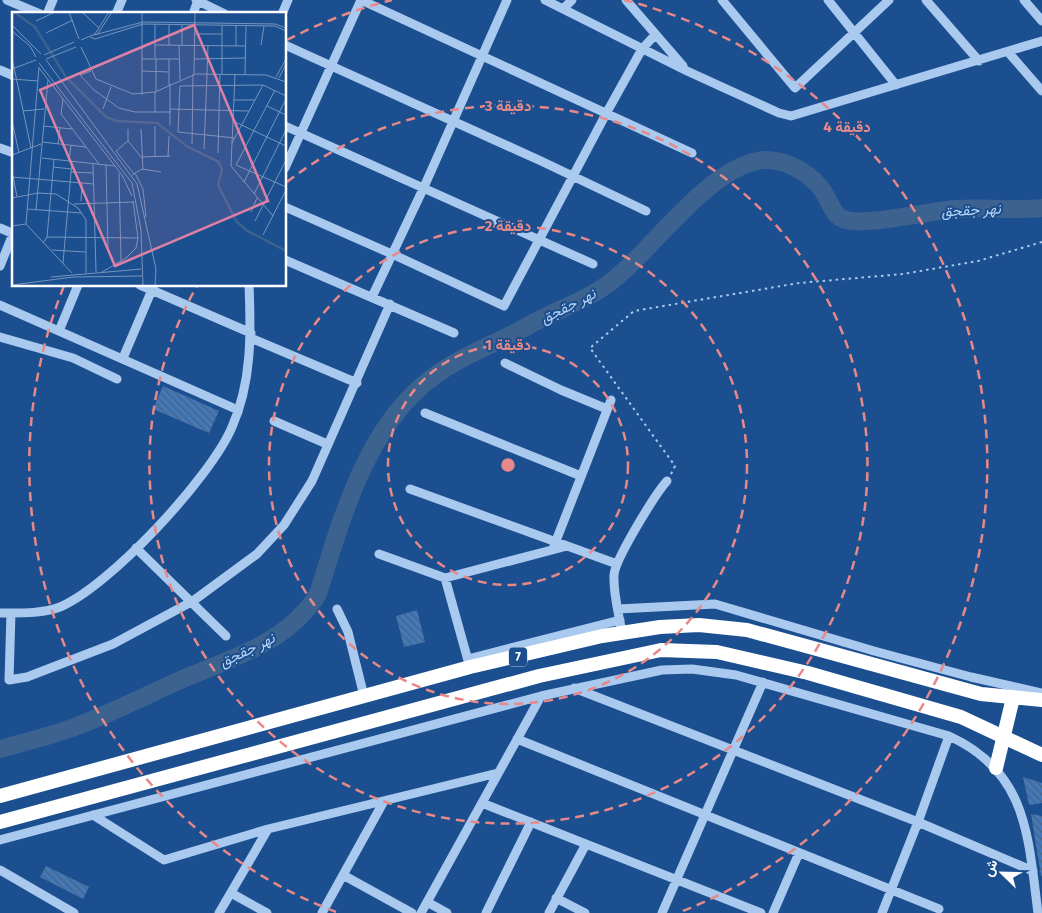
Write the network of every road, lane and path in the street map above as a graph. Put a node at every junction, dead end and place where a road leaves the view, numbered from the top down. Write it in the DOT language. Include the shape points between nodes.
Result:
graph roads {
  1 [pos="7,0"];
  2 [pos="53,0"];
  3 [pos="122,0"];
  4 [pos="197,0"];
  5 [pos="288,0"];
  6 [pos="361,0"];
  7 [pos="507,0"];
  8 [pos="546,0"];
  9 [pos="572,0"];
  10 [pos="626,0"];
  11 [pos="722,0"];
  12 [pos="828,0"];
  13 [pos="889,0"];
  14 [pos="926,0"];
  15 [pos="1024,0"];
  16 [pos="563,9"];
  17 [pos="35,12"];
  18 [pos="48,12"];
  19 [pos="117,12"];
  20 [pos="193,12"];
  21 [pos="221,12"];
  22 [pos="283,12"];
  23 [pos="1042,21"];
  24 [pos="855,33"];
  25 [pos="656,35"];
  26 [pos="1042,41"];
  27 [pos="286,45"];
  28 [pos="642,49"];
  29 [pos="1008,52"];
  30 [pos="483,55"];
  31 [pos="979,62"];
  32 [pos="330,67"];
  33 [pos="0,70"];
  34 [pos="687,71"];
  35 [pos="12,75"];
  36 [pos="896,85"];
  37 [pos="1042,91"];
  38 [pos="607,112"];
  39 [pos="453,122"];
  40 [pos="286,126"];
  41 [pos="301,133"];
  42 [pos="0,148"];
  43 [pos="12,152"];
  44 [pos="692,153"];
  45 [pos="286,166"];
  46 [pos="572,176"];
  47 [pos="424,187"];
  48 [pos="286,207"];
  49 [pos="646,211"];
  50 [pos="0,228"];
  51 [pos="12,233"];
  52 [pos="12,239"];
  53 [pos="539,239"];
  54 [pos="1042,242"];
  55 [pos="392,254"];
  56 [pos="286,260"];
  57 [pos="593,264"];
  58 [pos="0,266"];
  59 [pos="78,286"];
  60 [pos="249,286"];
  61 [pos="154,288"];
  62 [pos="372,296"];
  63 [pos="390,304"];
  64 [pos="0,306"];
  65 [pos="59,331"];
  66 [pos="454,333"];
  67 [pos="251,336"];
  68 [pos="0,337"];
  69 [pos="123,358"];
  70 [pos="505,362"];
  71 [pos="117,379"];
  72 [pos="357,382"];
  73 [pos="611,400"];
  74 [pos="607,409"];
  75 [pos="238,410"];
  76 [pos="424,413"];
  77 [pos="274,421"];
  78 [pos="326,444"];
  79 [pos="581,476"];
  80 [pos="667,481"];
  81 [pos="410,489"];
  82 [pos="555,545"];
  83 [pos="136,548"];
  84 [pos="379,554"];
  85 [pos="617,564"];
  86 [pos="445,578"];
  87 [pos="193,601"];
  88 [pos="618,609"];
  89 [pos="337,610"];
  90 [pos="0,613"];
  91 [pos="11,613"];
  92 [pos="621,626"];
  93 [pos="226,636"];
  94 [pos="469,663"];
  95 [pos="763,682"];
  96 [pos="574,688"];
  97 [pos="1042,693"];
  98 [pos="364,696"];
  99 [pos="541,696"];
  100 [pos="1014,698"];
  101 [pos="1042,700"];
  102 [pos="949,736"];
  103 [pos="1004,736"];
  104 [pos="518,739"];
  105 [pos="733,750"];
  106 [pos="1042,755"];
  107 [pos="996,768"];
  108 [pos="498,774"];
  109 [pos="0,796"];
  110 [pos="384,801"];
  111 [pos="482,803"];
  112 [pos="93,815"];
  113 [pos="705,815"];
  114 [pos="0,822"];
  115 [pos="531,822"];
  116 [pos="918,822"];
  117 [pos="268,829"];
  118 [pos="0,840"];
  119 [pos="586,844"];
  120 [pos="799,853"];
  121 [pos="0,870"];
  122 [pos="1033,871"];
  123 [pos="343,876"];
  124 [pos="676,879"];
  125 [pos="891,890"];
  126 [pos="231,893"];
  127 [pos="556,898"];
  128 [pos="427,902"];
  129 [pos="939,909"];
  130 [pos="74,913"];
  131 [pos="219,913"];
  132 [pos="267,913"];
  133 [pos="322,913"];
  134 [pos="412,913"];
  135 [pos="421,913"];
  136 [pos="446,913"];
  137 [pos="486,913"];
  138 [pos="548,913"];
  139 [pos="585,913"];
  140 [pos="662,913"];
  141 [pos="761,913"];
  142 [pos="773,913"];
  143 [pos="882,913"];
  144 [pos="1038,913"];
  1 -- 17 [label="street"];
  2 -- 18 [label="street"];
  3 -- 19 [label="street"];
  4 -- 20 [label="street"];
  4 -- 21 [label="street"];
  5 -- 22 [label="street"];
  6 -- 30 [label="street"];
  6 -- 32 [label="street"];
  7 -- 30 [label="street"];
  8 -- 16 [label="street"];
  9 -- 16 [label="street"];
  10 -- 25 [label="street"];
  11 -- 24 [label="street" via="795,88"];
  12 -- 24 [label="street"];
  13 -- 24 [label="street"];
  14 -- 31 [label="street"];
  15 -- 23 [label="street"];
  16 -- 28 [label="street"];
  24 -- 36 [label="street"];
  25 -- 28 [label="street"];
  25 -- 34 [label="street"];
  26 -- 29 [label="street"];
  27 -- 32 [label="street"];
  28 -- 34 [label="street"];
  28 -- 38 [label="street"];
  29 -- 31 [label="street"];
  29 -- 37 [label="street"];
  30 -- 38 [label="street"];
  30 -- 39 [label="street"];
  31 -- 36 [label="street"];
  32 -- 39 [label="street"];
  32 -- 41 [label="street"];
  33 -- 35 [label="street"];
  34 -- 36 [label="street" via="790,116"];
  38 -- 44 [label="street"];
  38 -- 46 [label="street"];
  39 -- 46 [label="street"];
  39 -- 47 [label="street"];
  40 -- 41 [label="street"];
  41 -- 45 [label="street"];
  41 -- 47 [label="street"];
  42 -- 43 [label="street"];
  46 -- 49 [label="street"];
  46 -- 53 [label="street"];
  47 -- 53 [label="street"];
  47 -- 55 [label="street"];
  48 -- 55 [label="street"];
  50 -- 51 [label="street"];
  52 -- 58 [label="street"];
  53 -- 55 [label="street" via="504,306"];
  53 -- 57 [label="street"];
  54 -- 80 [label="path" via="978,262 903,274 799,283 634,310 590,348 675,466"];
  55 -- 62 [label="street"];
  56 -- 62 [label="street"];
  59 -- 65 [label="street"];
  60 -- 67 [label="street"];
  61 -- 67 [label="street"];
  61 -- 69 [label="street"];
  62 -- 63 [label="street"];
  63 -- 66 [label="street"];
  63 -- 72 [label="street"];
  64 -- 65 [label="street"];
  65 -- 69 [label="street"];
  67 -- 72 [label="street"];
  67 -- 75 [label="street"];
  68 -- 71 [label="street" via="73,358"];
  69 -- 75 [label="street"];
  70 -- 74 [label="street"];
  72 -- 78 [label="street"];
  73 -- 74 [label="street"];
  74 -- 79 [label="street"];
  75 -- 83 [label="street" via="226,440 208,469"];
  76 -- 79 [label="street"];
  77 -- 78 [label="street"];
  78 -- 87 [label="street" via="312,481 272,539 238,570"];
  79 -- 82 [label="street"];
  80 -- 85 [label="street" via="657,492"];
  81 -- 82 [label="street"];
  82 -- 85 [label="street" via="567,546"];
  82 -- 86 [label="street"];
  83 -- 87 [label="street"];
  83 -- 91 [label="street" via="96,584 62,606"];
  84 -- 86 [label="street"];
  85 -- 88 [label="street" via="614,575"];
  86 -- 94 [label="street"];
  87 -- 91 [label="street" via="89,654 9,680"];
  87 -- 93 [label="street"];
  88 -- 92 [label="street"];
  88 -- 97 [label="street" via="715,604 971,678"];
  89 -- 98 [label="street" via="348,632"];
  90 -- 91 [label="street"];
  92 -- 94 [label="highway, 7"];
  92 -- 100 [label="highway, 7" via="690,625 746,630 957,688"];
  94 -- 98 [label="highway, 7"];
  95 -- 96 [label="street" via="710,671 678,669"];
  95 -- 102 [label="street"];
  95 -- 105 [label="street"];
  96 -- 99 [label="street"];
  96 -- 105 [label="street"];
  98 -- 109 [label="highway, 7"];
  99 -- 104 [label="street"];
  99 -- 112 [label="street"];
  100 -- 101 [label="highway, 7"];
  100 -- 103 [label="highway"];
  102 -- 107 [label="street" via="976,749"];
  102 -- 116 [label="street"];
  103 -- 106 [label="highway, 7"];
  103 -- 107 [label="highway"];
  103 -- 114 [label="highway, 7" via="961,717 917,703 747,657 698,650 662,650 539,676"];
  104 -- 108 [label="street"];
  104 -- 113 [label="street"];
  105 -- 113 [label="street"];
  105 -- 116 [label="street"];
  107 -- 122 [label="street" via="1019,806"];
  108 -- 110 [label="street"];
  108 -- 111 [label="street"];
  110 -- 117 [label="street"];
  110 -- 123 [label="street"];
  111 -- 115 [label="street"];
  111 -- 128 [label="street"];
  112 -- 117 [label="street" via="164,860"];
  112 -- 118 [label="street"];
  113 -- 120 [label="street"];
  113 -- 124 [label="street"];
  115 -- 119 [label="street"];
  115 -- 137 [label="street"];
  116 -- 122 [label="street"];
  116 -- 125 [label="street"];
  117 -- 126 [label="street"];
  119 -- 124 [label="street"];
  119 -- 127 [label="street"];
  120 -- 125 [label="street"];
  120 -- 142 [label="street"];
  121 -- 130 [label="street"];
  122 -- 144 [label="street"];
  123 -- 133 [label="street"];
  123 -- 134 [label="street"];
  124 -- 140 [label="street"];
  124 -- 141 [label="street"];
  125 -- 129 [label="street"];
  125 -- 143 [label="street"];
  126 -- 131 [label="street"];
  126 -- 132 [label="street"];
  127 -- 138 [label="street"];
  127 -- 139 [label="street"];
  128 -- 135 [label="street"];
  128 -- 136 [label="street"];
}
